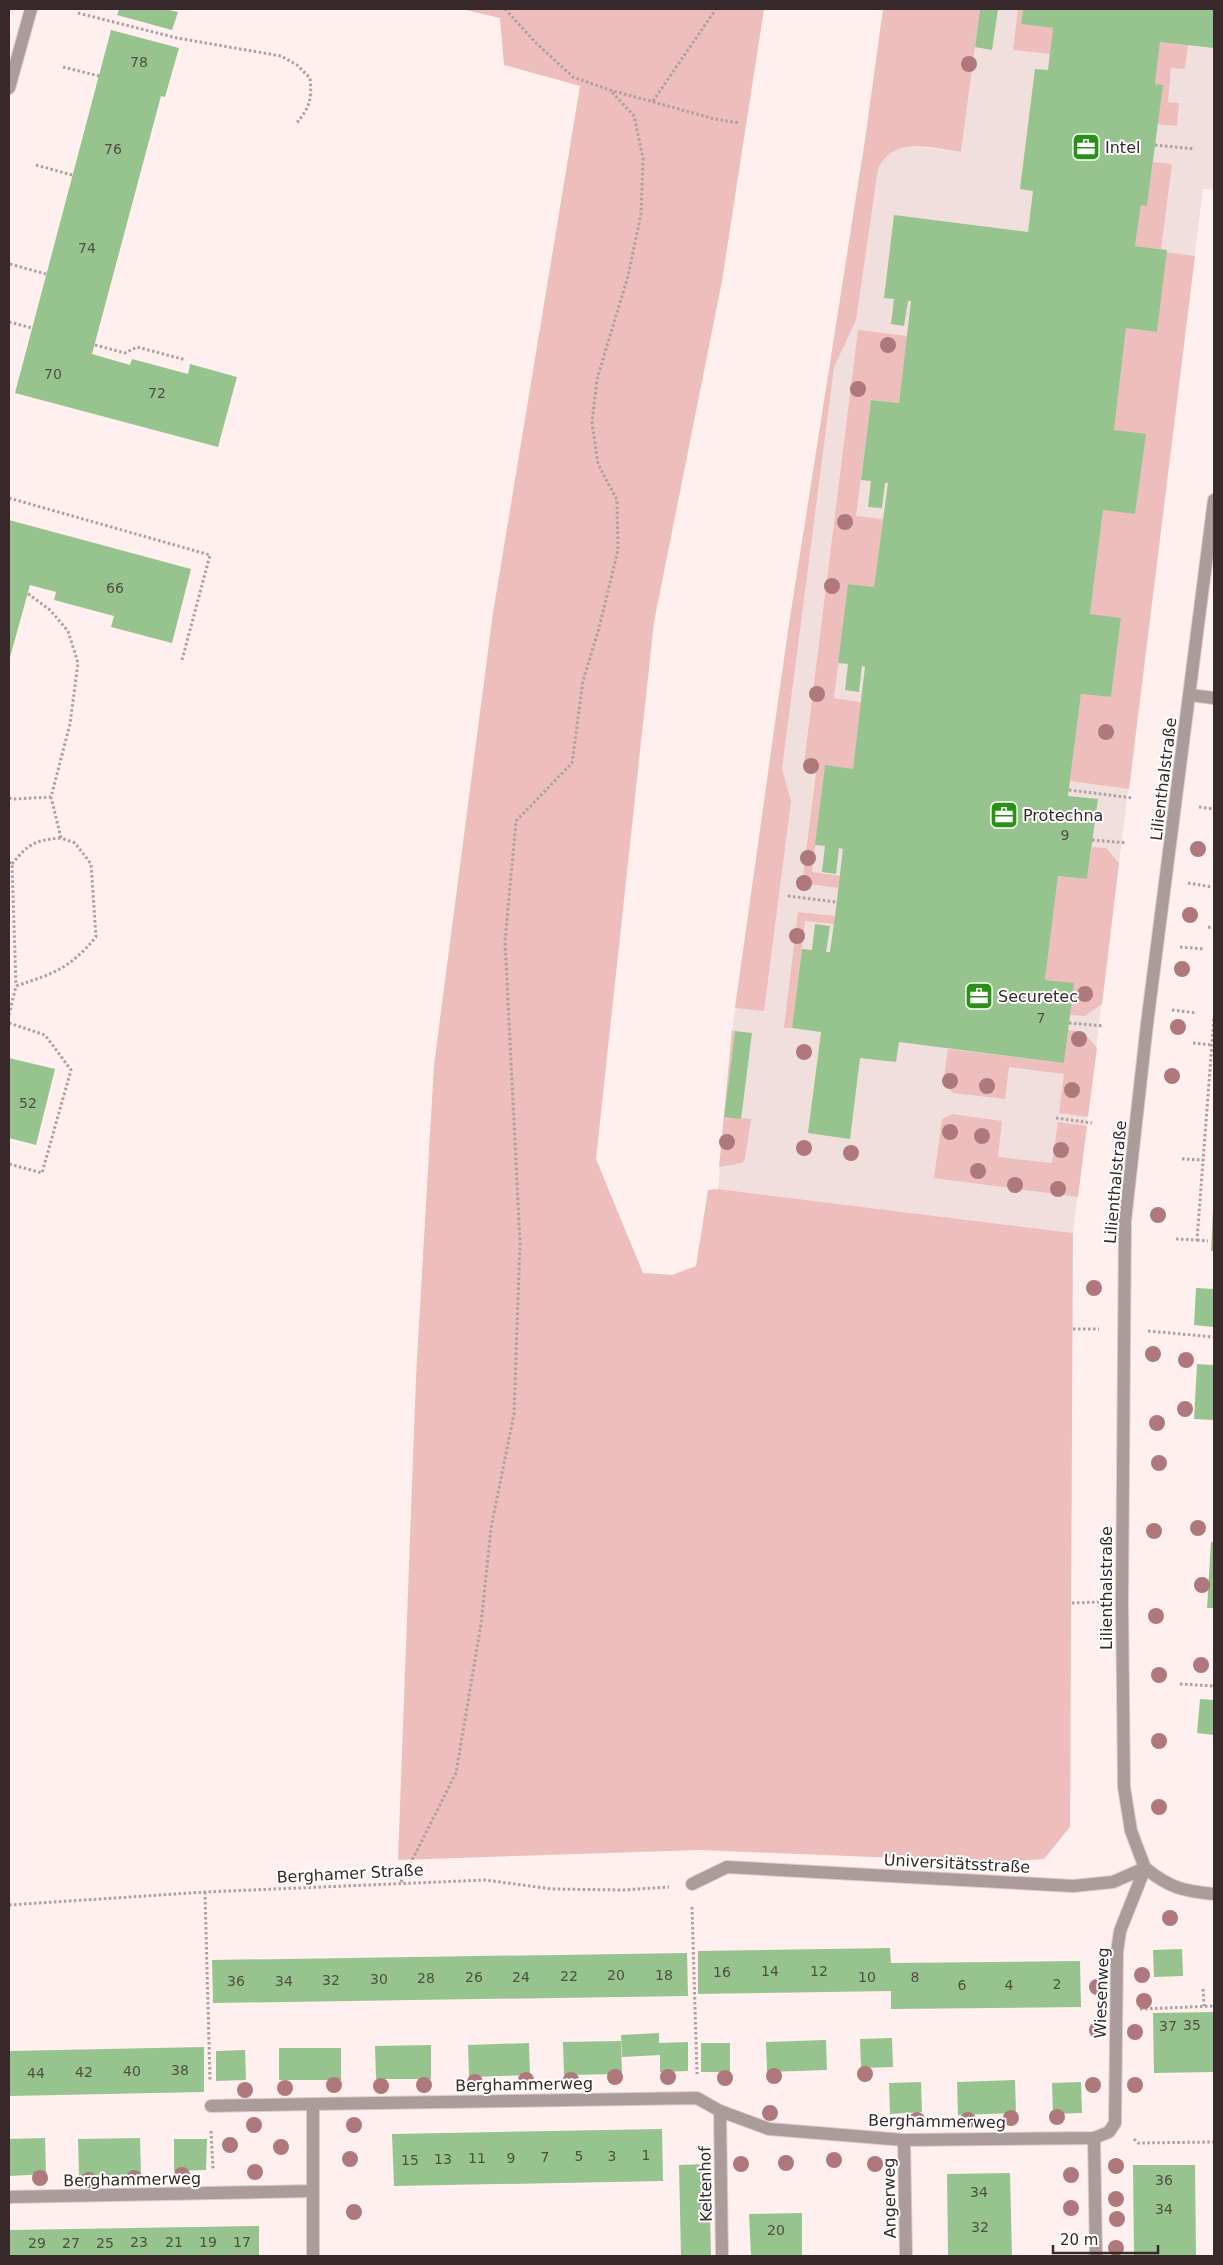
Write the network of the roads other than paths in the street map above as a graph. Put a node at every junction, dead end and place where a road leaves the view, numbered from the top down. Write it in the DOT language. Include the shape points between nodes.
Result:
graph roads {
  1 [pos="31,9"];
  2 [pos="9,88"];
  3 [pos="1214,500"];
  4 [pos="1190,695"];
  5 [pos="1214,698"];
  6 [pos="1145,1868"];
  7 [pos="692,1884"];
  8 [pos="1214,1894"];
  9 [pos="313,2104"];
  10 [pos="211,2106"];
  11 [pos="720,2111"];
  12 [pos="1094,2138"];
  13 [pos="904,2140"];
  14 [pos="313,2191"];
  15 [pos="9,2197"];
  16 [pos="313,2256"];
  17 [pos="722,2256"];
  18 [pos="906,2256"];
  19 [pos="1096,2256"];
  1 -- 2 [label="street"];
  3 -- 4 [label="street, Lilienthalstraße"];
  4 -- 5 [label="street"];
  4 -- 6 [label="street, Lilienthalstraße" via="1125,1221 1124,1787 1130,1831"];
  6 -- 7 [label="street, Universitätsstraße" via="1113,1882 1073,1886 727,1867"];
  6 -- 8 [label="street" via="1161,1881 1183,1890"];
  6 -- 12 [label="street, Wiesenweg" via="1120,1931 1117,1952 1115,2123 1109,2132"];
  9 -- 10 [label="street, Berghammerweg"];
  9 -- 11 [label="street, Berghammerweg" via="697,2098"];
  9 -- 14 [label="street"];
  11 -- 13 [label="street, Berghammerweg" via="769,2130"];
  11 -- 17 [label="street, Keltenhof"];
  12 -- 13 [label="street, Berghammerweg"];
  12 -- 19 [label="street"];
  13 -- 18 [label="street, Angerweg"];
  14 -- 15 [label="street, Berghammerweg"];
  14 -- 16 [label="street"];
}
